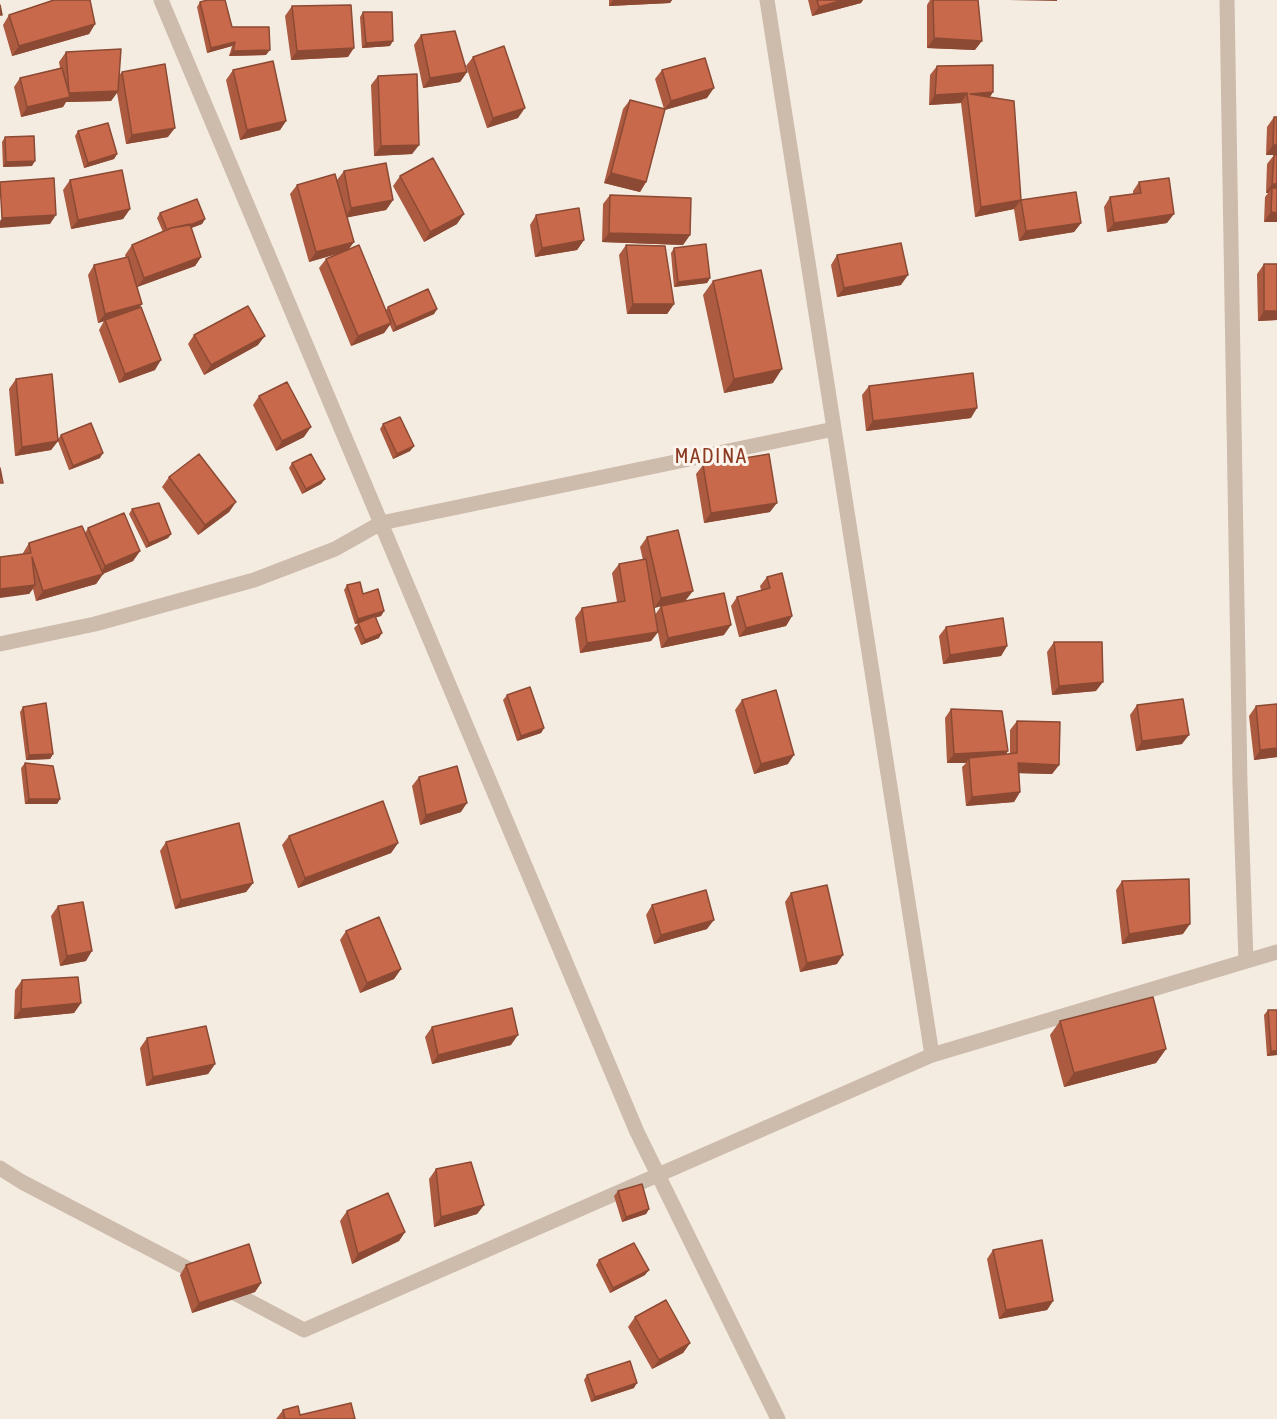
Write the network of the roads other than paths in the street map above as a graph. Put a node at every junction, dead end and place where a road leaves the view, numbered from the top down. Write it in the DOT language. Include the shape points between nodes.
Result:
graph roads {
  1 [pos="161,0"];
  2 [pos="767,0"];
  3 [pos="1227,0"];
  4 [pos="834,429"];
  5 [pos="381,523"];
  6 [pos="0,644"];
  7 [pos="1277,952"];
  8 [pos="1246,962"];
  9 [pos="932,1055"];
  10 [pos="0,1168"];
  11 [pos="657,1175"];
  12 [pos="778,1419"];
  1 -- 5 [label="street"];
  2 -- 4 [label="street"];
  3 -- 8 [label="street"];
  4 -- 5 [label="street"];
  4 -- 9 [label="street"];
  5 -- 6 [label="street" via="335,549 254,580 95,624"];
  5 -- 11 [label="street"];
  7 -- 8 [label="street"];
  8 -- 9 [label="street"];
  9 -- 11 [label="street"];
  10 -- 11 [label="street" via="304,1330"];
  11 -- 12 [label="street"];
}
